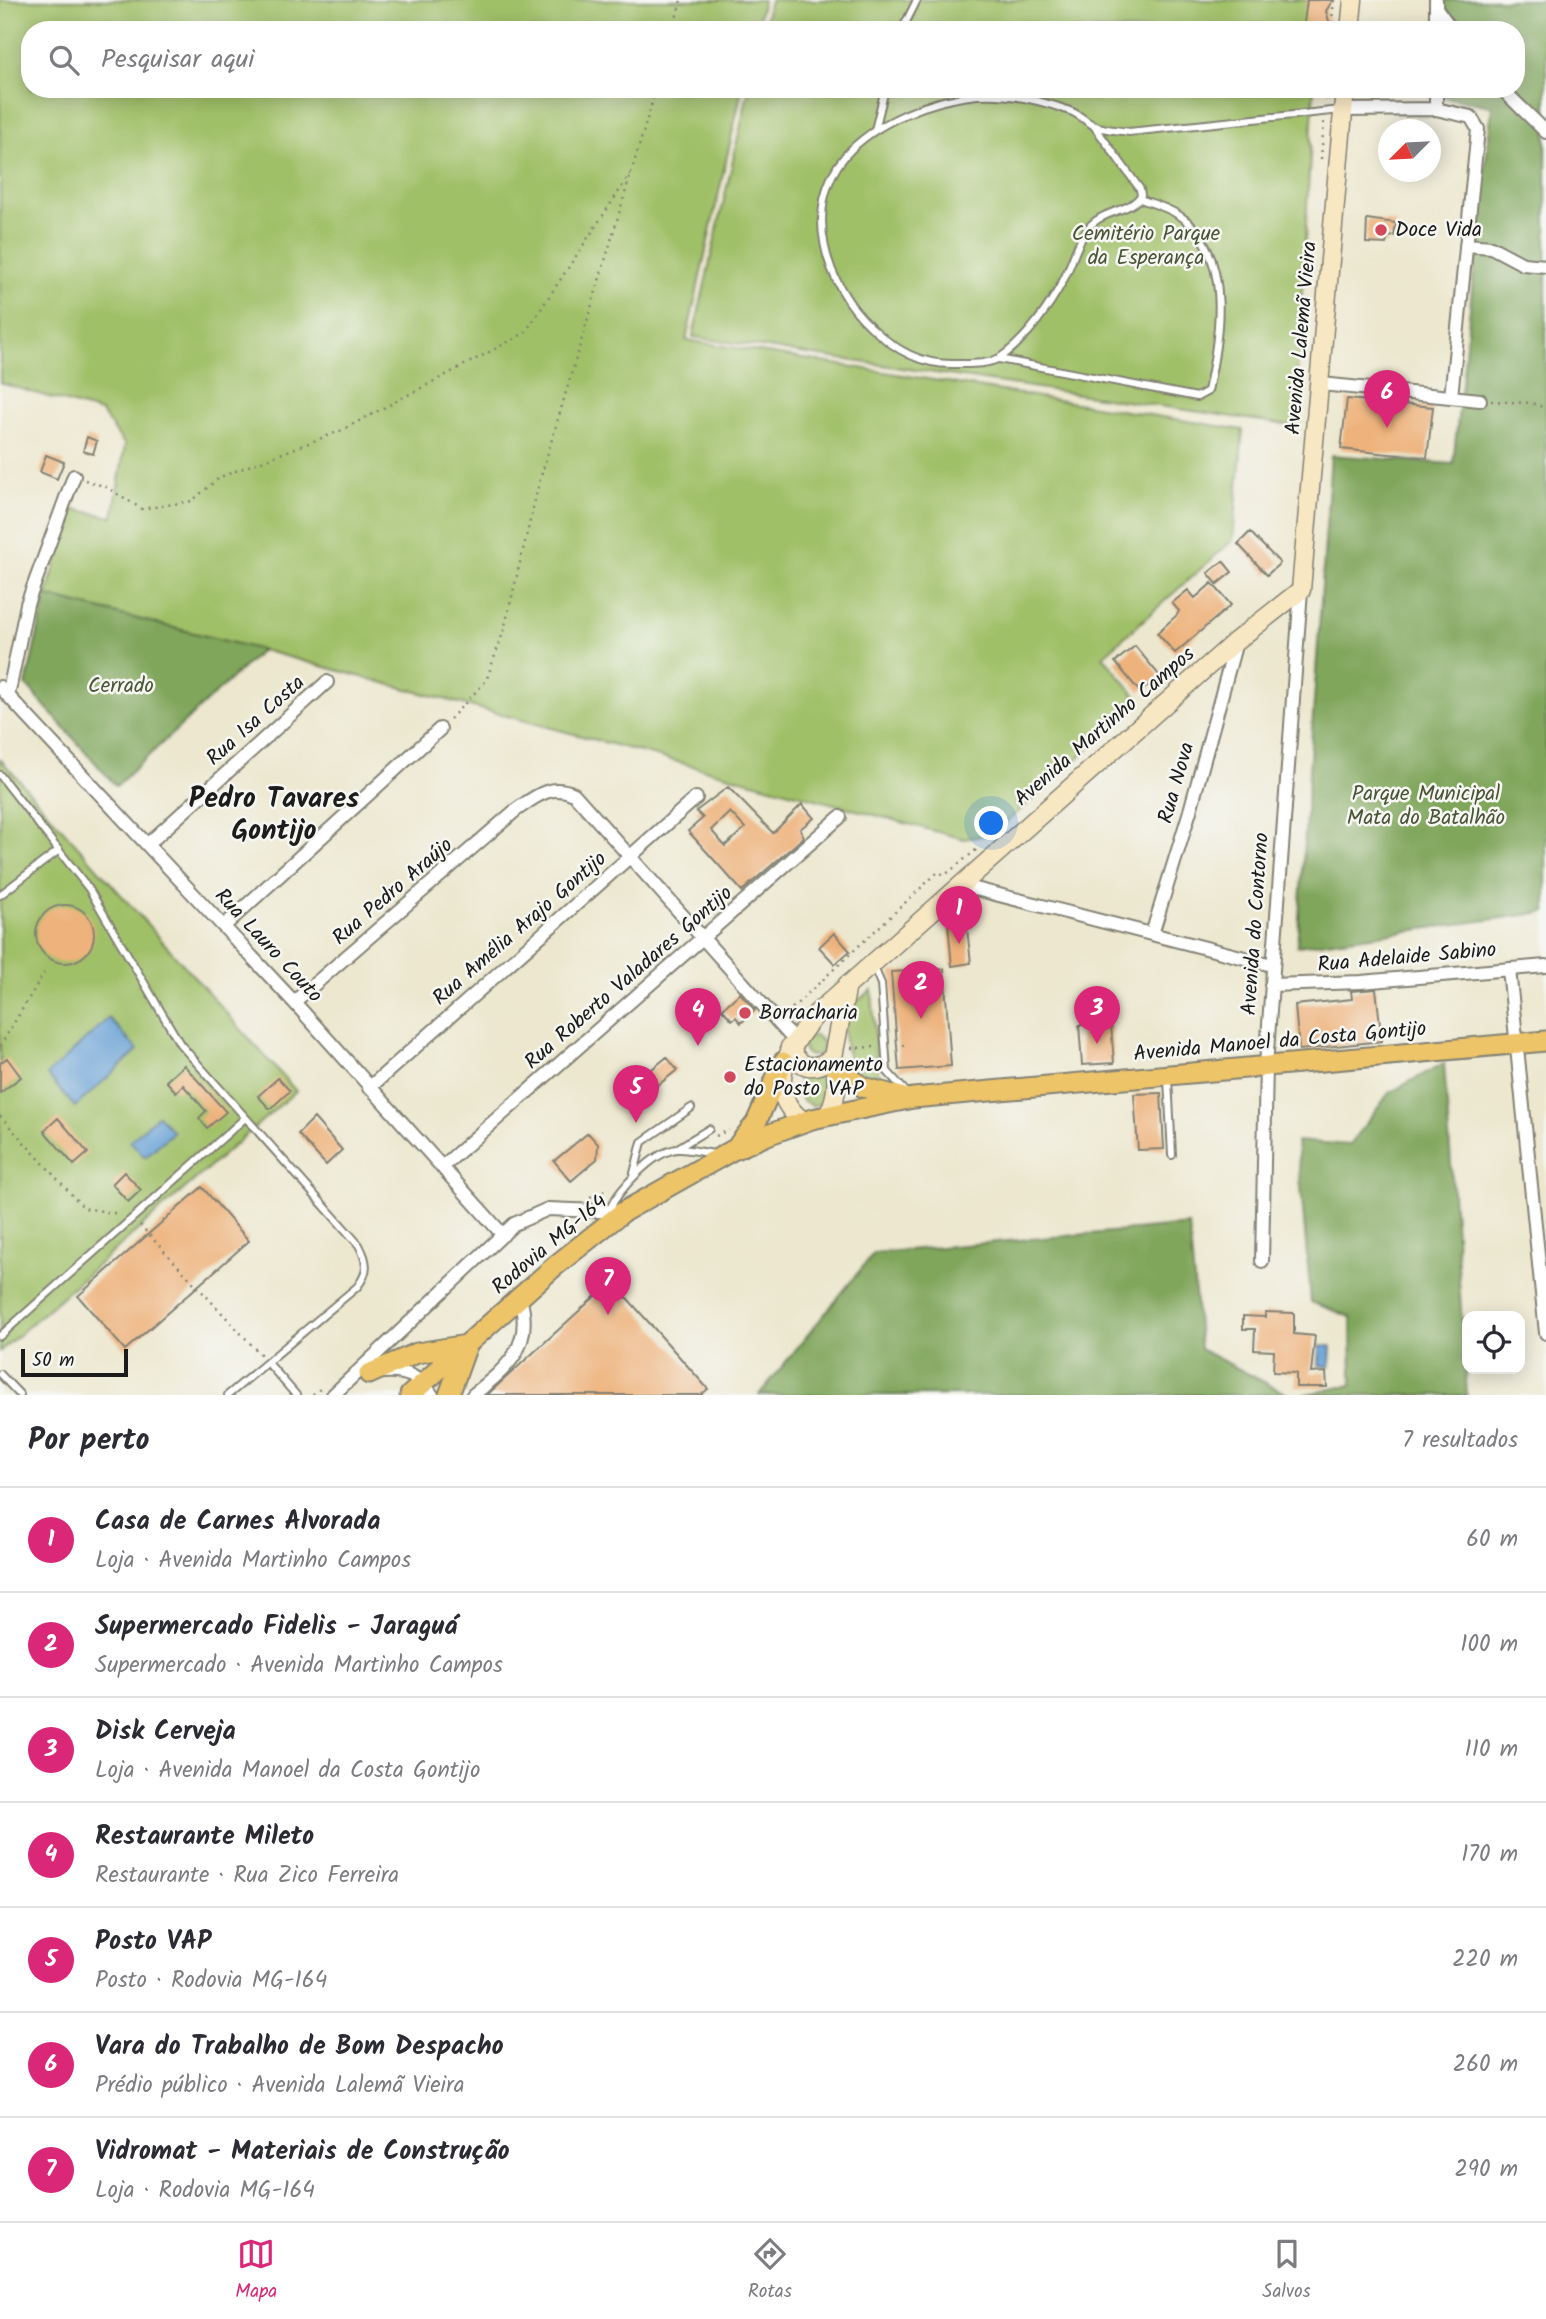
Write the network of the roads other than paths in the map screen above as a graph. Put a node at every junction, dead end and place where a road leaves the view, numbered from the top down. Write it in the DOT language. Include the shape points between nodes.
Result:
graph roads {
  1 [pos="917,0"];
  2 [pos="1353,0"];
  3 [pos="1436,4"];
  4 [pos="906,21"];
  5 [pos="1351,21"];
  6 [pos="1446,21"];
  7 [pos="883,98"];
  8 [pos="965,98"];
  9 [pos="1010,98"];
  10 [pos="1340,98"];
  11 [pos="1436,98"];
  12 [pos="1511,98"];
  13 [pos="1436,108"];
  14 [pos="1334,111"];
  15 [pos="1094,126"];
  16 [pos="875,130"];
  17 [pos="1546,132"];
  18 [pos="1140,199"];
  19 [pos="1466,245"];
  20 [pos="1546,266"];
  21 [pos="999,359"];
  22 [pos="1321,384"];
  23 [pos="1451,397"];
  24 [pos="1480,400"];
  25 [pos="74,476"];
  26 [pos="1301,590"];
  27 [pos="1236,641"];
  28 [pos="327,682"];
  29 [pos="4,692"];
  30 [pos="440,729"];
  31 [pos="0,775"];
  32 [pos="696,798"];
  33 [pos="840,817"];
  34 [pos="148,844"];
  35 [pos="58,850"];
  36 [pos="631,857"];
  37 [pos="960,885"];
  38 [pos="0,895"];
  39 [pos="223,926"];
  40 [pos="1152,934"];
  41 [pos="703,938"];
  42 [pos="872,963"];
  43 [pos="1272,965"];
  44 [pos="1546,966"];
  45 [pos="1509,969"];
  46 [pos="847,985"];
  47 [pos="1271,985"];
  48 [pos="294,1002"];
  49 [pos="1546,1041"];
  50 [pos="1518,1044"];
  51 [pos="788,1045"];
  52 [pos="834,1058"];
  53 [pos="1266,1065"];
  54 [pos="1168,1074"];
  55 [pos="369,1088"];
  56 [pos="913,1098"];
  57 [pos="691,1108"];
  58 [pos="828,1115"];
  59 [pos="245,1118"];
  60 [pos="805,1122"];
  61 [pos="709,1129"];
  62 [pos="676,1149"];
  63 [pos="729,1153"];
  64 [pos="1172,1155"];
  65 [pos="442,1167"];
  66 [pos="633,1178"];
  67 [pos="615,1212"];
  68 [pos="503,1235"];
  69 [pos="1262,1261"];
  70 [pos="520,1298"];
  71 [pos="1546,1333"];
  72 [pos="0,1336"];
  73 [pos="467,1345"];
  74 [pos="269,1364"];
  75 [pos="0,1374"];
  76 [pos="369,1374"];
  77 [pos="422,1391"];
  78 [pos="331,1392"];
  79 [pos="20,1395"];
  80 [pos="228,1395"];
  81 [pos="296,1395"];
  82 [pos="449,1395"];
  83 [pos="473,1395"];
  1 -- 4 [label="lane"];
  2 -- 5 [label="main road"];
  3 -- 6 [label="street"];
  7 -- 16 [label="lane"];
  8 -- 16 [label="lane"];
  9 -- 15 [label="lane" via="1042,101 1074,112"];
  10 -- 14 [label="main road, Avenida Lalemã Vieira"];
  11 -- 13 [label="street"];
  12 -- 17 [label="street"];
  13 -- 14 [label="street"];
  13 -- 19 [label="street" via="1471,117 1478,129"];
  14 -- 15 [label="lane" via="1129,132"];
  14 -- 22 [label="main road, Avenida Lalemã Vieira"];
  15 -- 18 [label="lane" via="1140,189"];
  16 -- 21 [label="lane" via="843,158 826,200 822,226 828,265 841,293 884,340 922,361 938,365"];
  18 -- 21 [label="lane" via="1098,216 1026,335"];
  18 -- 21 [label="lane" via="1169,209 1189,223 1213,266 1219,341 1208,391 1197,397"];
  19 -- 20 [label="street" via="1491,247 1523,264"];
  19 -- 23 [label="street"];
  22 -- 23 [label="street"];
  22 -- 26 [label="main road, Avenida Lalemã Vieira"];
  23 -- 24 [label="street"];
  25 -- 29 [label="street" via="27,604"];
  26 -- 27 [label="main road, Avenida Martinho Campos"];
  26 -- 43 [label="street, Avenida do Contorno"];
  27 -- 37 [label="main road, Avenida Martinho Campos"];
  27 -- 40 [label="street, Rua Nova"];
  28 -- 34 [label="street, Rua Isa Costa"];
  29 -- 34 [label="street, Rua Lauro Couto"];
  30 -- 39 [label="street"];
  31 -- 35 [label="lane"];
  32 -- 36 [label="street, Rua Amélia Arajo Gontijo"];
  33 -- 41 [label="street, Rua Roberto Valadares Gontijo"];
  34 -- 39 [label="street, Rua Lauro Couto"];
  35 -- 38 [label="lane"];
  35 -- 59 [label="lane" via="109,919 180,1044"];
  36 -- 41 [label="street"];
  36 -- 48 [label="street, Rua Pedro Araújo" via="574,794 563,789 540,794"];
  36 -- 55 [label="street, Rua Amélia Arajo Gontijo"];
  37 -- 40 [label="street"];
  37 -- 42 [label="main road, Avenida Martinho Campos"];
  39 -- 48 [label="street, Rua Lauro Couto"];
  40 -- 43 [label="street"];
  41 -- 51 [label="street"];
  41 -- 65 [label="street, Rua Roberto Valadares Gontijo"];
  42 -- 46 [label="main road, Avenida Martinho Campos"];
  42 -- 56 [label="lane" via="881,984 887,1071"];
  43 -- 47 [label="street, Avenida do Contorno"];
  44 -- 45 [label="street, Rua Adelaide Sabino"];
  45 -- 47 [label="street, Rua Adelaide Sabino"];
  45 -- 50 [label="street"];
  46 -- 51 [label="main road, Avenida Martinho Campos"];
  46 -- 52 [label="main road"];
  47 -- 53 [label="street, Avenida do Contorno"];
  48 -- 55 [label="street, Rua Lauro Couto"];
  49 -- 50 [label="main road, Avenida Manoel da Costa Gontijo"];
  50 -- 53 [label="main road, Avenida Manoel da Costa Gontijo"];
  50 -- 71 [label="street"];
  51 -- 52 [label="main road" via="795,1060 808,1067"];
  51 -- 60 [label="main road" via="786,1101"];
  51 -- 63 [label="main road" via="756,1124"];
  52 -- 56 [label="main road" via="863,1087"];
  52 -- 58 [label="main road" via="836,1096"];
  53 -- 54 [label="main road, Avenida Manoel da Costa Gontijo"];
  53 -- 69 [label="street, Avenida do Contorno"];
  54 -- 56 [label="main road, Avenida Manoel da Costa Gontijo"];
  54 -- 64 [label="lane"];
  55 -- 65 [label="street, Rua Lauro Couto"];
  56 -- 58 [label="main road, Avenida Manoel da Costa Gontijo"];
  57 -- 66 [label="lane" via="642,1142"];
  58 -- 60 [label="main road, Avenida Manoel da Costa Gontijo"];
  59 -- 72 [label="lane"];
  59 -- 74 [label="lane" via="359,1245 367,1267 357,1287"];
  60 -- 63 [label="main road, Avenida Manoel da Costa Gontijo"];
  61 -- 62 [label="lane"];
  62 -- 63 [label="lane"];
  62 -- 66 [label="lane"];
  63 -- 67 [label="main road, Rodovia MG-164"];
  65 -- 68 [label="street, Rua Lauro Couto"];
  66 -- 67 [label="lane" via="620,1188"];
  67 -- 68 [label="street" via="548,1209 523,1219"];
  67 -- 70 [label="main road, Rodovia MG-164"];
  68 -- 78 [label="street"];
  70 -- 73 [label="main road, Rodovia MG-164"];
  70 -- 83 [label="street" via="526,1317 517,1351 509,1364"];
  73 -- 76 [label="main road" via="417,1353"];
  73 -- 77 [label="main road, Rodovia MG-164"];
  73 -- 82 [label="main road"];
  74 -- 80 [label="lane"];
  74 -- 81 [label="lane"];
  75 -- 79 [label="lane"];
  76 -- 77 [label="street" via="405,1372"];
  76 -- 78 [label="street"];
}
